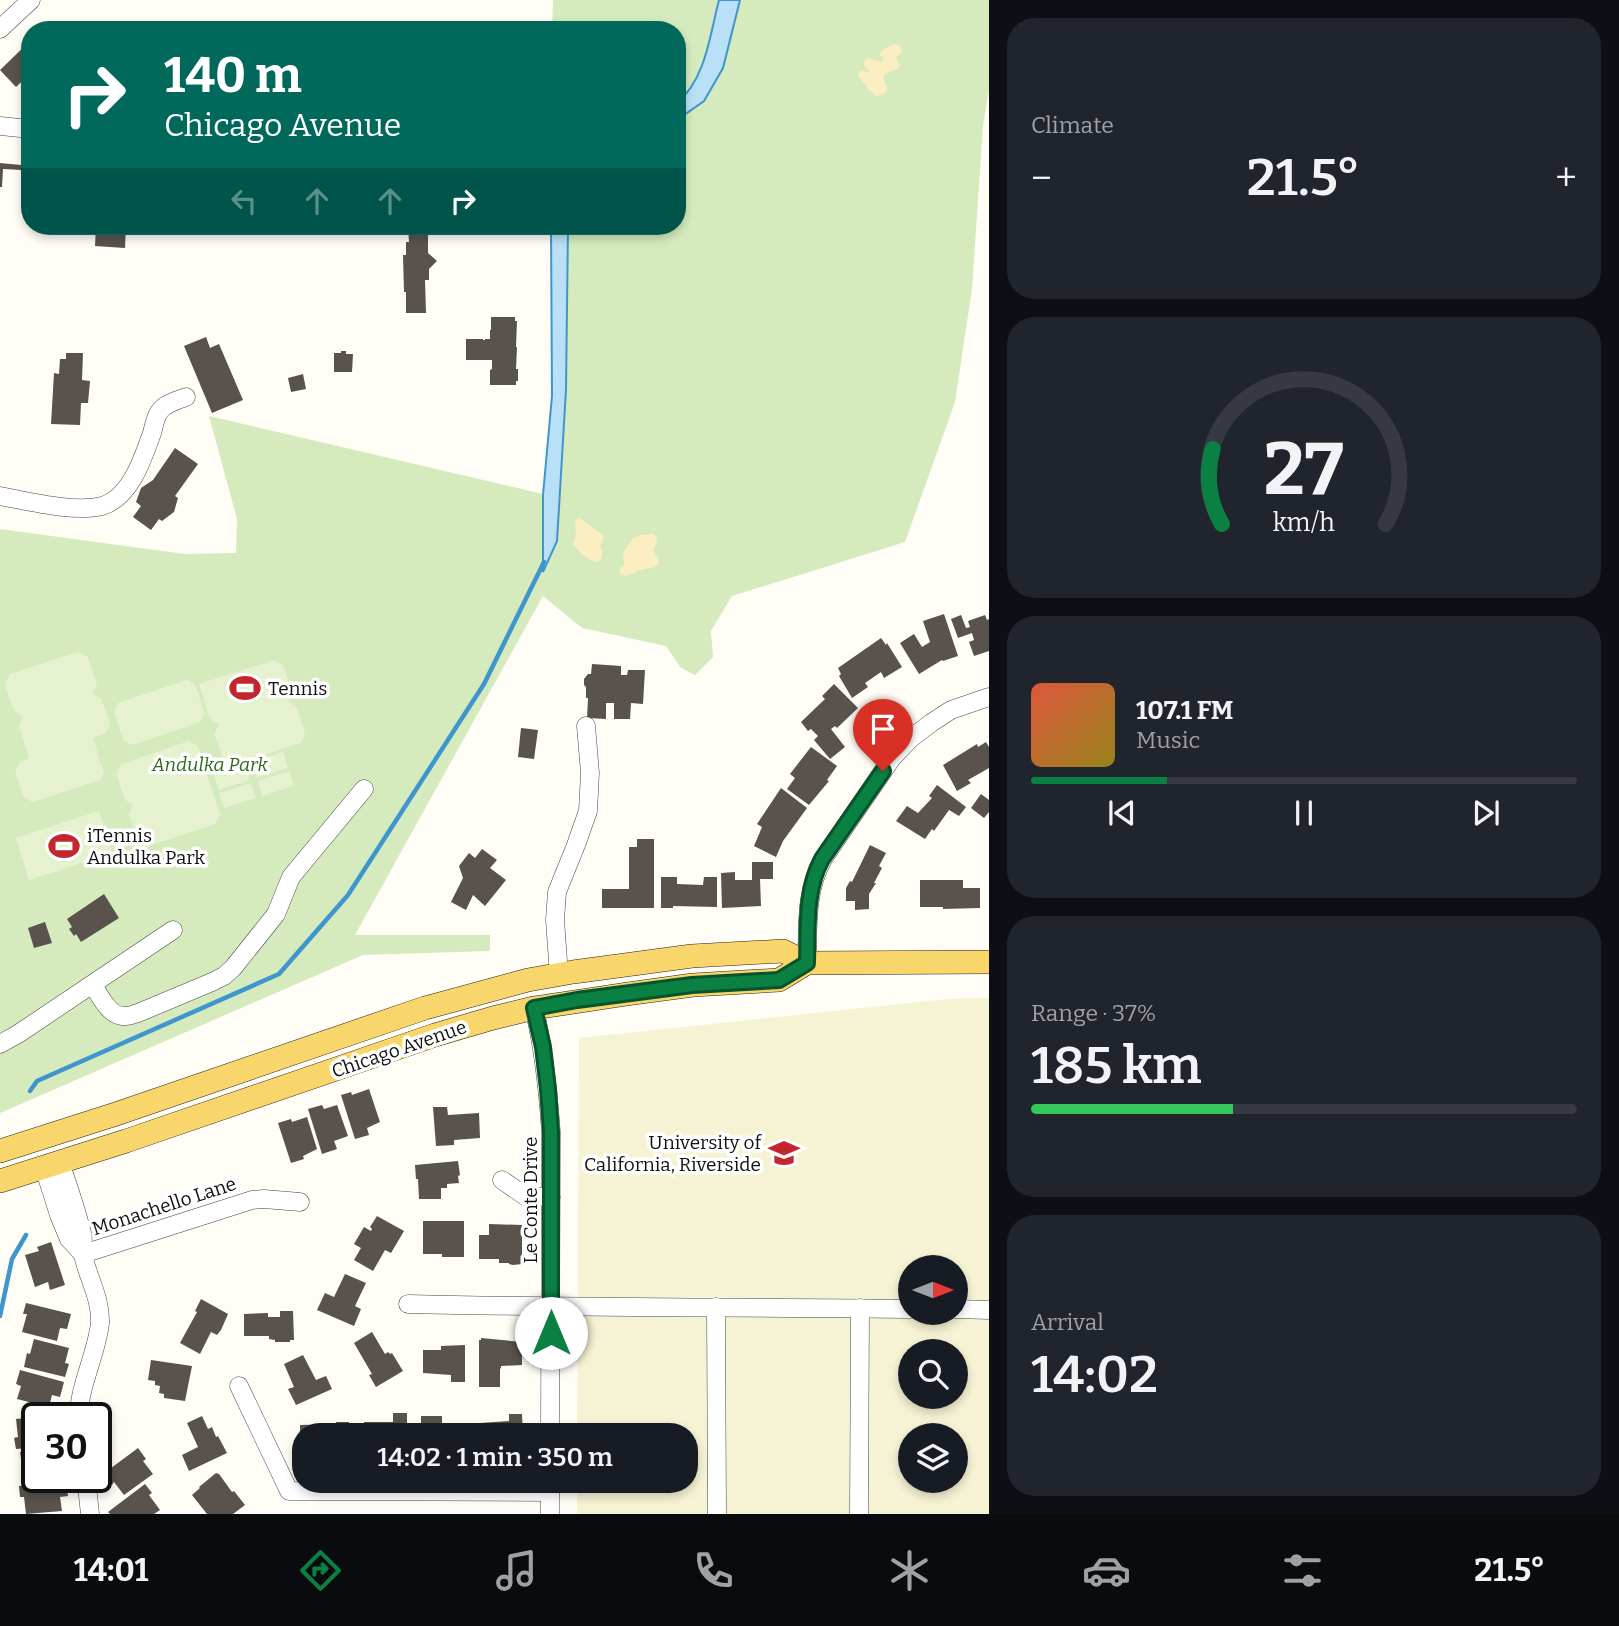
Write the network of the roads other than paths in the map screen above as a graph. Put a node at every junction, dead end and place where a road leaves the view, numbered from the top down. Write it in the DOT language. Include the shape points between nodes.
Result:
graph roads {
  1 [pos="31,0"];
  2 [pos="0,29"];
  3 [pos="0,126"];
  4 [pos="21,128"];
  5 [pos="186,397"];
  6 [pos="0,496"];
  7 [pos="989,697"];
  8 [pos="586,726"];
  9 [pos="364,789"];
  10 [pos="173,930"];
  11 [pos="649,962"];
  12 [pos="989,962"];
  13 [pos="807,963"];
  14 [pos="559,975"];
  15 [pos="93,985"];
  16 [pos="484,991"];
  17 [pos="534,1008"];
  18 [pos="0,1044"];
  19 [pos="0,1151"];
  20 [pos="51,1164"];
  21 [pos="502,1180"];
  22 [pos="0,1181"];
  23 [pos="551,1196"];
  24 [pos="300,1202"];
  25 [pos="83,1254"];
  26 [pos="408,1304"];
  27 [pos="551,1307"];
  28 [pos="716,1307"];
  29 [pos="860,1308"];
  30 [pos="898,1309"];
  31 [pos="968,1309"];
  32 [pos="989,1310"];
  33 [pos="239,1386"];
  34 [pos="80,1402"];
  35 [pos="550,1423"];
  36 [pos="292,1491"];
  37 [pos="88,1493"];
  38 [pos="550,1493"];
  39 [pos="90,1514"];
  40 [pos="550,1514"];
  41 [pos="717,1514"];
  42 [pos="859,1514"];
  1 -- 2 [label="street"];
  3 -- 4 [label="street"];
  5 -- 6 [label="street" via="159,410 138,468 125,490 105,505 73,508"];
  7 -- 13 [label="street" via="951,710 910,739 822,859 811,890"];
  8 -- 14 [label="street" via="587,811 557,892"];
  9 -- 15 [label="street" via="291,877 276,914 224,976 125,1017 108,1008"];
  10 -- 15 [label="street"];
  11 -- 13 [label="main road, Chicago Avenue" via="783,951"];
  11 -- 14 [label="main road, Chicago Avenue"];
  11 -- 17 [label="main road" via="638,973 551,987 538,995"];
  12 -- 13 [label="main road, Chicago Avenue"];
  13 -- 17 [label="main road, Chicago Avenue" via="779,980 692,985"];
  14 -- 16 [label="main road, Chicago Avenue"];
  15 -- 18 [label="street"];
  16 -- 17 [label="main road"];
  16 -- 19 [label="main road, Chicago Avenue"];
  17 -- 20 [label="main road, Chicago Avenue" via="435,1035"];
  17 -- 23 [label="street, Le Conte Drive" via="548,1089"];
  20 -- 22 [label="main road, Chicago Avenue"];
  20 -- 25 [label="street" via="47,1177 59,1215 69,1239"];
  21 -- 23 [label="street" via="525,1196"];
  23 -- 27 [label="street, Le Conte Drive"];
  24 -- 25 [label="street, Monachello Lane" via="251,1200"];
  25 -- 34 [label="street" via="97,1296 100,1323"];
  26 -- 27 [label="street"];
  27 -- 28 [label="street"];
  27 -- 35 [label="street, Le Conte Drive"];
  28 -- 29 [label="street"];
  28 -- 41 [label="street"];
  29 -- 30 [label="street"];
  29 -- 42 [label="street"];
  31 -- 32 [label="street"];
  33 -- 36 [label="street"];
  37 -- 39 [label="street"];
  38 -- 40 [label="street"];
}
